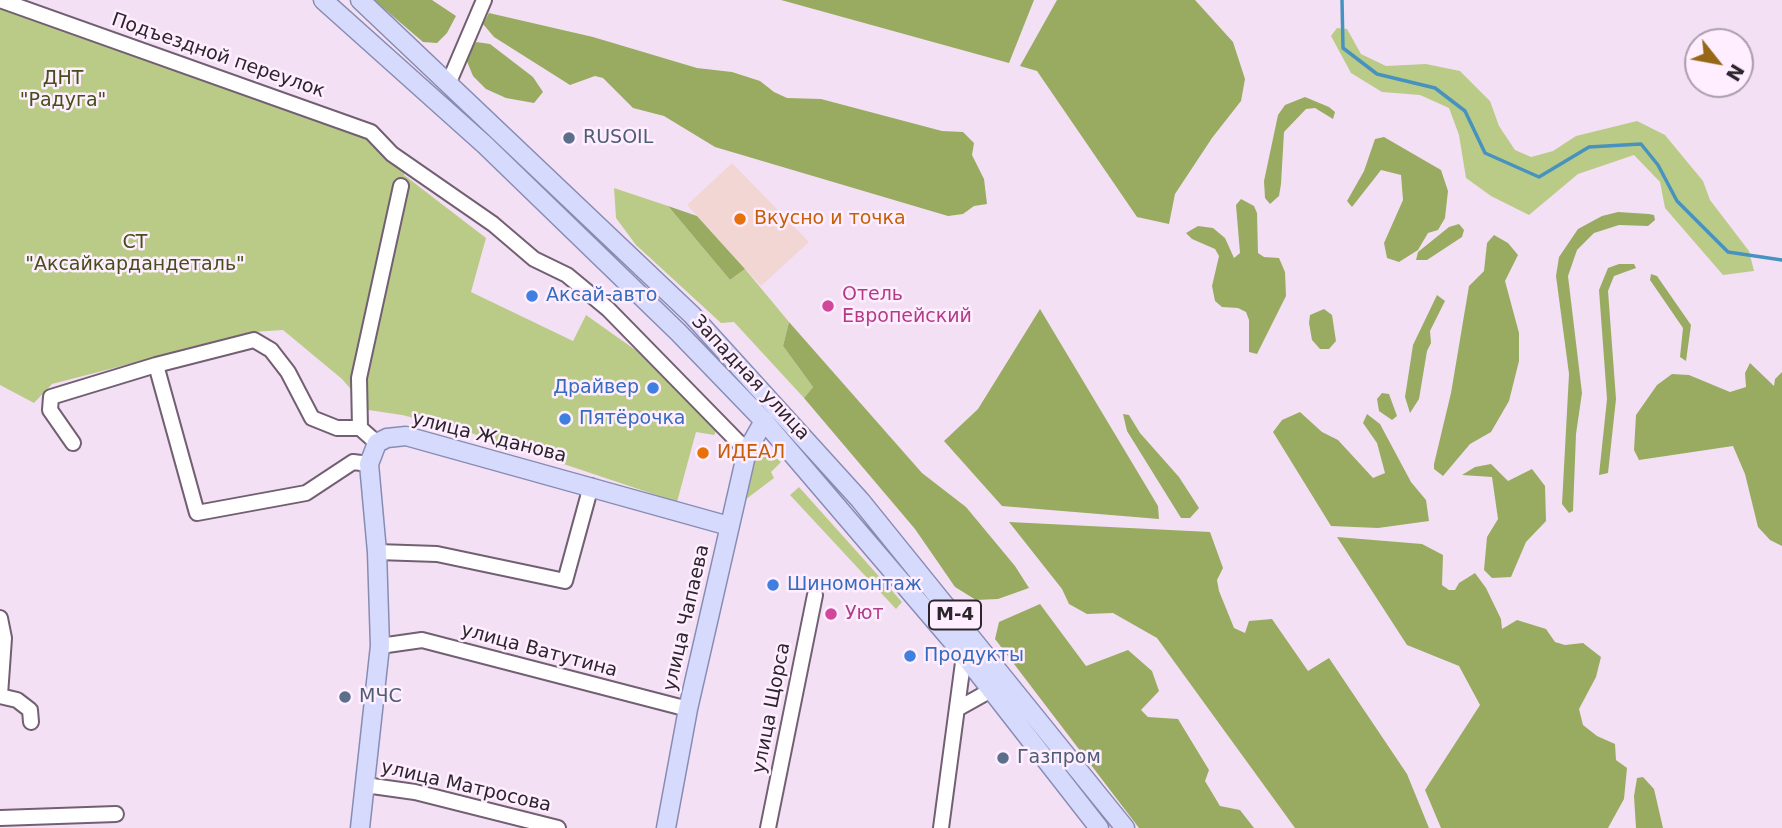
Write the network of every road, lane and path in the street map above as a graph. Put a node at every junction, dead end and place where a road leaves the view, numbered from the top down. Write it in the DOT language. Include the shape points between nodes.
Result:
graph roads {
  1 [pos="0,0"];
  2 [pos="323,0"];
  3 [pos="360,0"];
  4 [pos="484,0"];
  5 [pos="449,82"];
  6 [pos="401,186"];
  7 [pos="156,365"];
  8 [pos="764,421"];
  9 [pos="360,428"];
  10 [pos="73,443"];
  11 [pos="377,443"];
  12 [pos="747,451"];
  13 [pos="369,464"];
  14 [pos="591,486"];
  15 [pos="729,526"];
  16 [pos="377,552"];
  17 [pos="815,595"];
  18 [pos="0,618"];
  19 [pos="380,646"];
  20 [pos="964,655"];
  21 [pos="993,690"];
  22 [pos="0,696"];
  23 [pos="959,708"];
  24 [pos="688,709"];
  25 [pos="31,722"];
  26 [pos="365,785"];
  27 [pos="116,814"];
  28 [pos="0,818"];
  29 [pos="360,828"];
  30 [pos="558,828"];
  31 [pos="666,828"];
  32 [pos="768,828"];
  33 [pos="941,828"];
  34 [pos="1099,828"];
  35 [pos="1125,828"];
  1 -- 12 [label="street, Подъездной переулок" via="371,131 392,154 493,224 534,259 567,275 608,309"];
  2 -- 8 [label="main road, Западная улица / М-4" via="485,145"];
  3 -- 5 [label="main road, Западная улица / М-4"];
  4 -- 5 [label="street"];
  5 -- 35 [label="main road, Западная улица / М-4" via="692,315 800,433 940,596"];
  6 -- 9 [label="street" via="359,378"];
  7 -- 9 [label="street" via="261,342 288,372 312,418 337,428"];
  7 -- 10 [label="street" via="51,397 50,410"];
  7 -- 13 [label="street" via="197,513 306,493 353,462"];
  8 -- 12 [label="main road, улица Чапаева"];
  8 -- 20 [label="main road, Западная улица / М-4"];
  9 -- 11 [label="street"];
  11 -- 13 [label="main road"];
  11 -- 14 [label="main road, улица Жданова" via="406,436"];
  12 -- 15 [label="main road, улица Чапаева"];
  13 -- 16 [label="main road"];
  14 -- 15 [label="main road, улица Жданова"];
  14 -- 16 [label="street" via="565,581 437,554"];
  15 -- 24 [label="main road, улица Чапаева"];
  16 -- 19 [label="main road"];
  17 -- 32 [label="street, улица Щорса"];
  18 -- 22 [label="street" via="4,638"];
  19 -- 24 [label="street, улица Ватутина" via="422,640"];
  19 -- 26 [label="main road"];
  20 -- 21 [label="main road, Западная улица / М-4"];
  20 -- 23 [label="street"];
  21 -- 23 [label="street"];
  21 -- 34 [label="main road, Западная улица / М-4"];
  22 -- 25 [label="street" via="17,700 30,710"];
  23 -- 33 [label="street"];
  24 -- 31 [label="main road, улица Чапаева"];
  26 -- 29 [label="main road"];
  26 -- 30 [label="street, улица Матросова" via="415,792"];
  27 -- 28 [label="street"];
}
